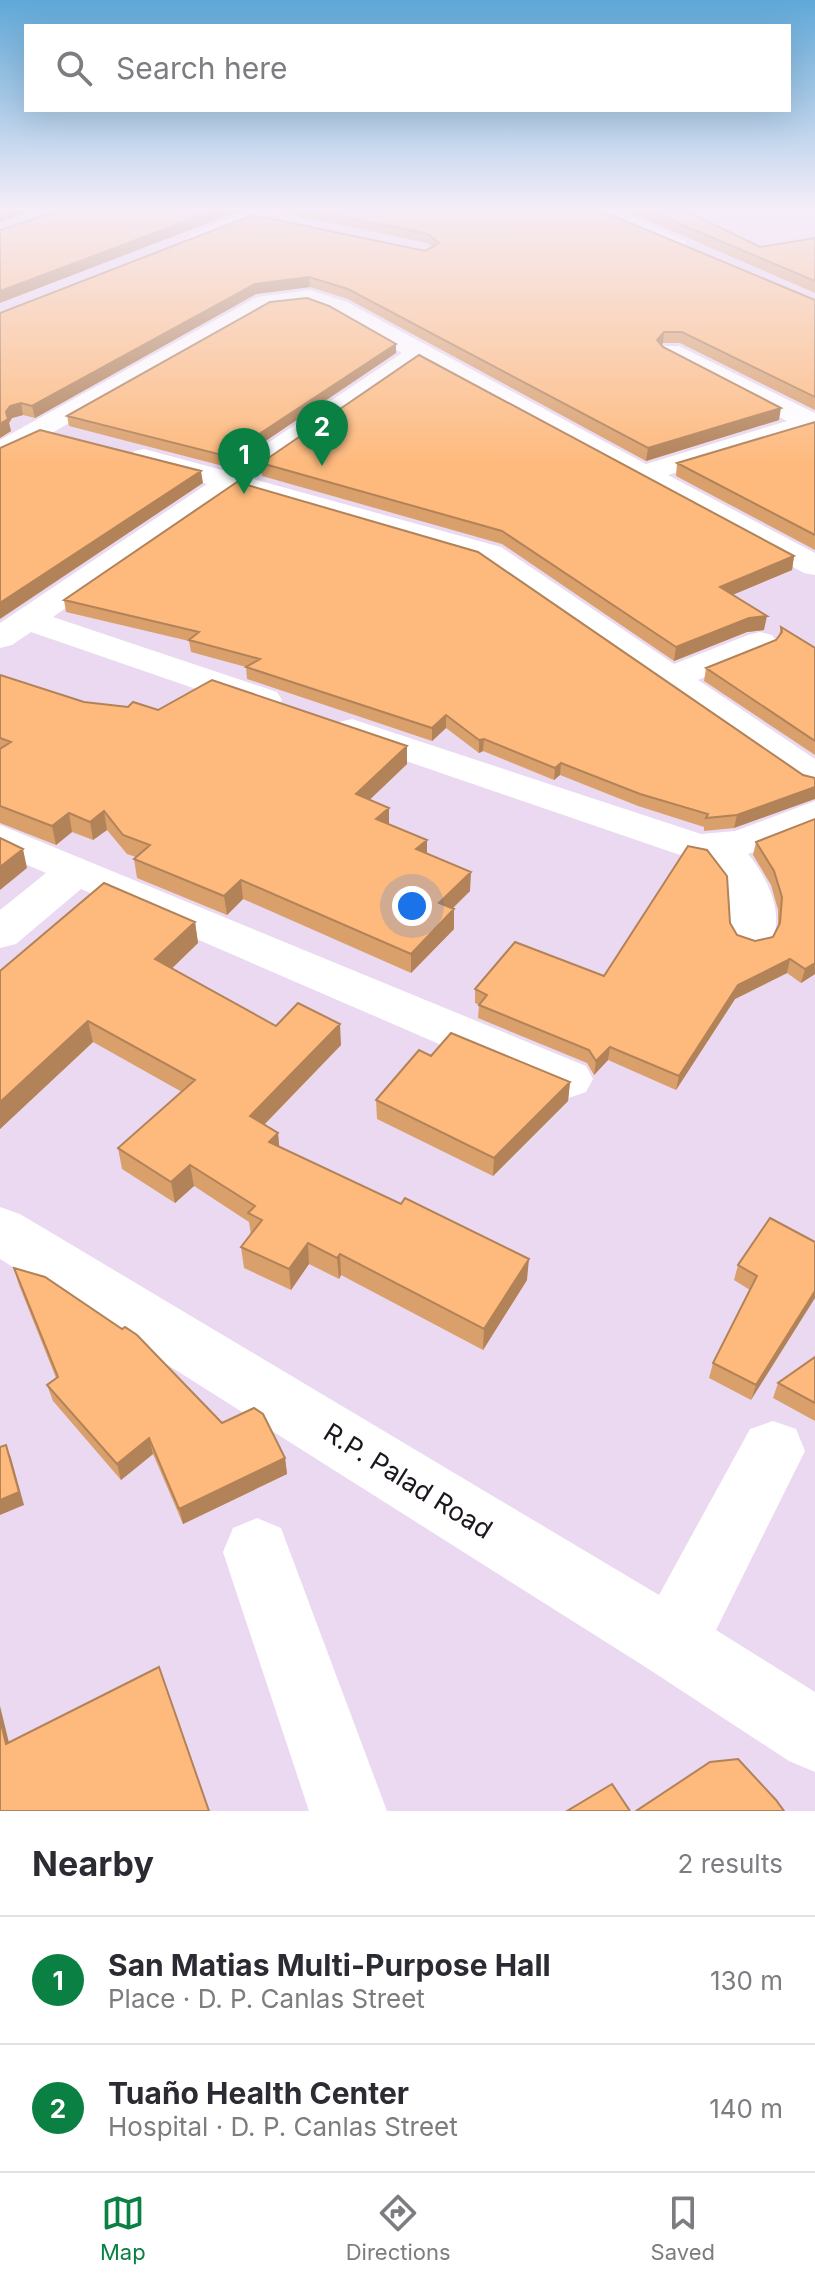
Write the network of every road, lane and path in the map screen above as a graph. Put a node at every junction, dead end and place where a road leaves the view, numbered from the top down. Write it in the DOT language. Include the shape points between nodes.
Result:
graph roads {
  1 [pos="671,351"];
  2 [pos="418,353"];
  3 [pos="0,420"];
  4 [pos="812,422"];
  5 [pos="38,430"];
  6 [pos="68,438"];
  7 [pos="112,449"];
  8 [pos="0,451"];
  9 [pos="646,473"];
  10 [pos="231,479"];
  11 [pos="815,566"];
  12 [pos="14,629"];
  13 [pos="760,642"];
  14 [pos="669,679"];
  15 [pos="815,777"];
  16 [pos="815,813"];
  17 [pos="0,838"];
  18 [pos="719,849"];
  19 [pos="76,871"];
  20 [pos="0,933"];
  21 [pos="753,936"];
  22 [pos="568,1079"];
  23 [pos="0,1230"];
  24 [pos="773,1451"];
  25 [pos="257,1552"];
  26 [pos="672,1643"];
  27 [pos="815,1735"];
  28 [pos="348,1811"];
  1 -- 4 [label="street"];
  2 -- 5 [label="street" via="323,300 288,297 265,302"];
  2 -- 9 [label="street"];
  2 -- 10 [label="street"];
  3 -- 5 [label="street"];
  4 -- 9 [label="street"];
  5 -- 6 [label="street"];
  5 -- 8 [label="street"];
  7 -- 10 [label="street"];
  9 -- 11 [label="street"];
  10 -- 12 [label="street"];
  10 -- 14 [label="street" via="490,554"];
  12 -- 18 [label="street" via="311,716 663,836"];
  13 -- 14 [label="street"];
  14 -- 15 [label="street"];
  16 -- 18 [label="street"];
  17 -- 19 [label="street"];
  18 -- 21 [label="street" via="742,872 752,896"];
  19 -- 20 [label="street"];
  19 -- 22 [label="street"];
  23 -- 26 [label="street, R.P. Palad Road"];
  24 -- 26 [label="street"];
  25 -- 28 [label="street"];
  26 -- 27 [label="street, R.P. Palad Road"];
}
